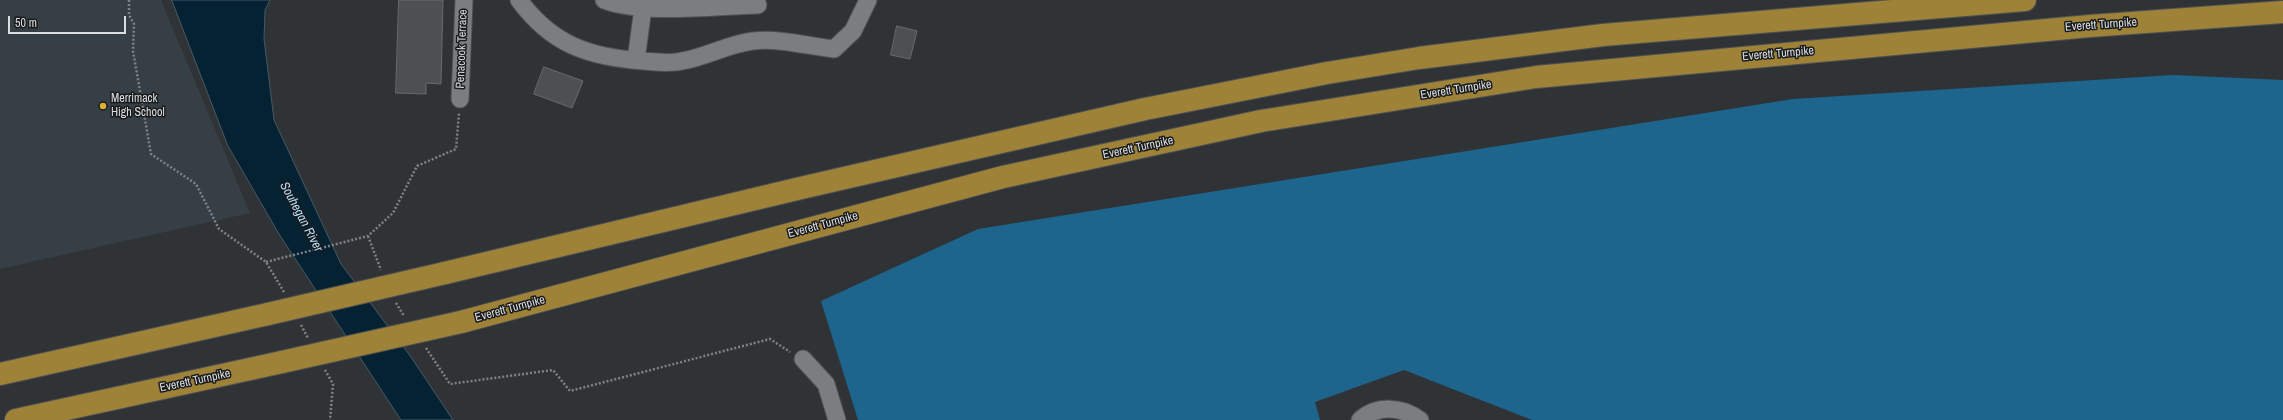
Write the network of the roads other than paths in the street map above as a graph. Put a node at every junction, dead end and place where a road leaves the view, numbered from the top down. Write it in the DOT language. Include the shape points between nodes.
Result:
graph roads {
  1 [pos="464,0"];
  2 [pos="519,0"];
  3 [pos="604,0"];
  4 [pos="868,0"];
  5 [pos="2024,0"];
  6 [pos="758,5"];
  7 [pos="643,8"];
  8 [pos="2283,12"];
  9 [pos="636,60"];
  10 [pos="460,99"];
  11 [pos="803,359"];
  12 [pos="0,374"];
  13 [pos="16,420"];
  14 [pos="837,420"];
  15 [pos="1360,420"];
  16 [pos="1420,420"];
  1 -- 10 [label="street, Penacook Terrace"];
  2 -- 9 [label="street" via="546,29 569,44 596,54"];
  3 -- 7 [label="street" via="623,6"];
  4 -- 9 [label="street" via="864,13 853,30 834,49 760,41 736,44 682,62"];
  5 -- 12 [label="highway, bridge" via="1603,35 1419,58 1327,73 1138,111 794,189 445,273"];
  6 -- 7 [label="street"];
  7 -- 9 [label="street"];
  8 -- 13 [label="highway, Everett Turnpike, bridge" via="2090,26 1536,77 1262,121 1003,177 462,322"];
  11 -- 14 [label="street" via="826,384"];
  15 -- 16 [label="street" via="1372,412 1387,409 1407,412"];
}
